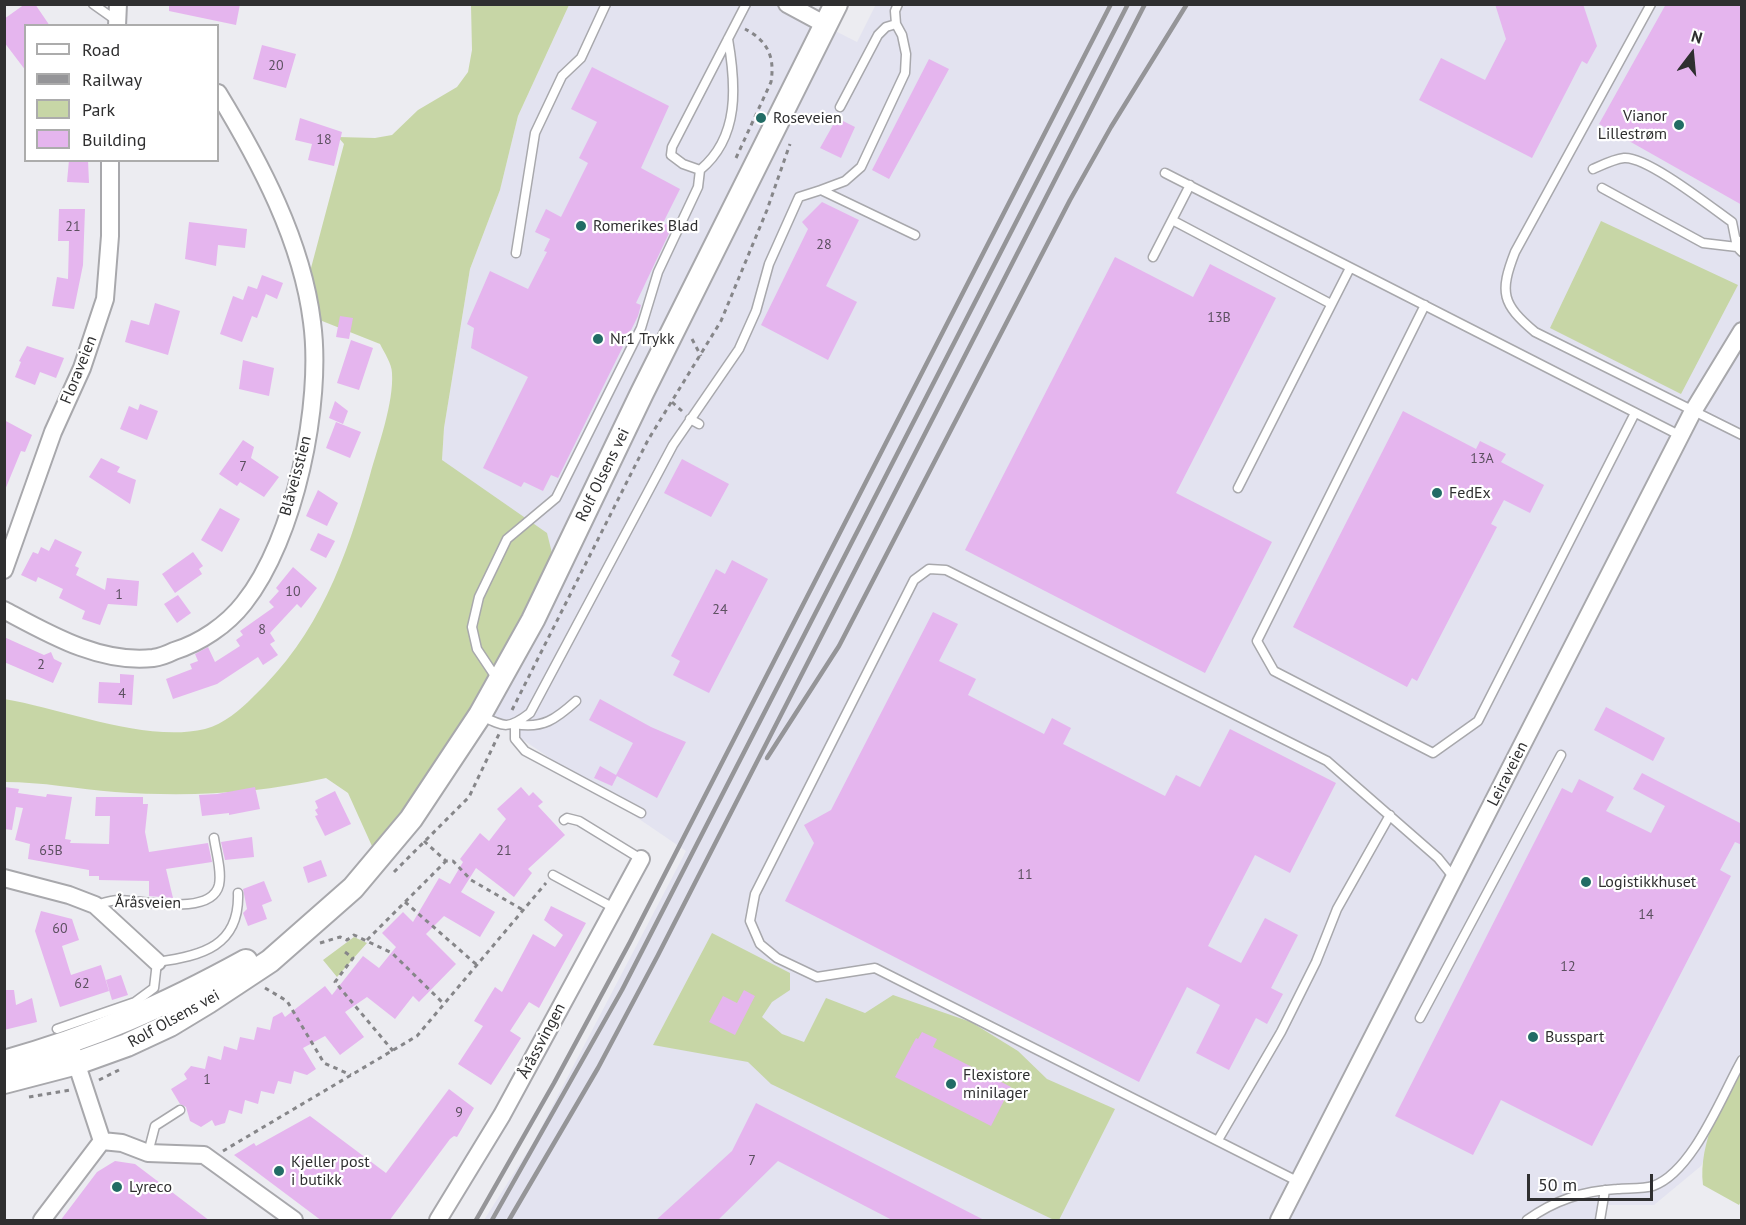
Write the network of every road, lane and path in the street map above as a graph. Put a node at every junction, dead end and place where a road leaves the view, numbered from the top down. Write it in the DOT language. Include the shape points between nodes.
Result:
graph roads {
  1 [pos="93,4"];
  2 [pos="606,4"];
  3 [pos="746,4"];
  4 [pos="788,4"];
  5 [pos="836,4"];
  6 [pos="898,4"];
  7 [pos="1651,4"];
  8 [pos="120,19"];
  9 [pos="896,24"];
  10 [pos="826,25"];
  11 [pos="728,39"];
  12 [pos="219,95"];
  13 [pos="840,107"];
  14 [pos="110,162"];
  15 [pos="1593,169"];
  16 [pos="700,170"];
  17 [pos="1166,173"];
  18 [pos="1190,185"];
  19 [pos="1602,188"];
  20 [pos="821,190"];
  21 [pos="1172,220"];
  22 [pos="915,235"];
  23 [pos="1740,246"];
  24 [pos="516,253"];
  25 [pos="1153,256"];
  26 [pos="1350,268"];
  27 [pos="1331,304"];
  28 [pos="1425,305"];
  29 [pos="687,331"];
  30 [pos="1742,331"];
  31 [pos="701,356"];
  32 [pos="1635,413"];
  33 [pos="1692,413"];
  34 [pos="690,419"];
  35 [pos="699,424"];
  36 [pos="1742,435"];
  37 [pos="1681,436"];
  38 [pos="1238,488"];
  39 [pos="4,570"];
  40 [pos="4,610"];
  41 [pos="499,682"];
  42 [pos="576,701"];
  43 [pos="480,715"];
  44 [pos="515,724"];
  45 [pos="1561,755"];
  46 [pos="641,813"];
  47 [pos="1390,815"];
  48 [pos="564,820"];
  49 [pos="214,838"];
  50 [pos="424,841"];
  51 [pos="641,859"];
  52 [pos="446,861"];
  53 [pos="553,875"];
  54 [pos="4,878"];
  55 [pos="1455,879"];
  56 [pos="238,893"];
  57 [pos="405,902"];
  58 [pos="95,905"];
  59 [pos="614,908"];
  60 [pos="523,910"];
  61 [pos="367,940"];
  62 [pos="319,943"];
  63 [pos="345,952"];
  64 [pos="157,962"];
  65 [pos="477,965"];
  66 [pos="262,985"];
  67 [pos="444,1004"];
  68 [pos="1420,1018"];
  69 [pos="68,1045"];
  70 [pos="393,1051"];
  71 [pos="1742,1060"];
  72 [pos="4,1062"];
  73 [pos="351,1075"];
  74 [pos="4,1082"];
  75 [pos="180,1110"];
  76 [pos="1218,1140"];
  77 [pos="102,1141"];
  78 [pos="148,1153"];
  79 [pos="204,1155"];
  80 [pos="1299,1182"];
  81 [pos="1605,1190"];
  82 [pos="42,1221"];
  83 [pos="294,1221"];
  84 [pos="438,1221"];
  85 [pos="1279,1221"];
  86 [pos="1527,1221"];
  87 [pos="1600,1221"];
  1 -- 8 [label="lane"];
  2 -- 24 [label="lane" via="581,58 562,76 535,133"];
  3 -- 11 [label="lane"];
  4 -- 10 [label="street"];
  5 -- 10 [label="main road, Rolf Olsens vei"];
  6 -- 9 [label="lane"];
  7 -- 33 [label="lane" via="1515,252 1504,294 1512,312 1535,332"];
  9 -- 13 [label="lane" via="878,35"];
  9 -- 20 [label="lane" via="906,54 905,73 861,167 845,181"];
  10 -- 41 [label="main road, Rolf Olsens vei"];
  11 -- 16 [label="lane" via="735,103 711,160"];
  11 -- 16 [label="lane" via="672,147 671,155"];
  12 -- 40 [label="street, Blåveisstien" via="240,129 284,222 300,264 312,322 314,397 292,497 268,564 243,605 214,632 188,647 154,658 117,658 76,646"];
  14 -- 39 [label="street, Floraveien" via="105,299"];
  15 -- 23 [label="lane" via="1625,158 1641,163 1677,182 1732,222"];
  16 -- 41 [label="lane" via="698,187 657,272 640,328 556,498 507,539 478,597 472,627 477,649"];
  17 -- 18 [label="lane"];
  18 -- 21 [label="lane"];
  18 -- 26 [label="lane"];
  19 -- 23 [label="lane" via="1703,243"];
  20 -- 22 [label="lane"];
  20 -- 34 [label="lane" via="799,197 768,264 756,311 739,349"];
  21 -- 25 [label="lane"];
  21 -- 27 [label="lane"];
  26 -- 27 [label="lane"];
  26 -- 28 [label="lane"];
  27 -- 38 [label="lane"];
  28 -- 32 [label="lane"];
  28 -- 32 [label="lane" via="1257,641 1274,671 1433,753 1478,721"];
  29 -- 31 [label="path"];
  30 -- 33 [label="street, Leiraveien"];
  32 -- 37 [label="lane"];
  33 -- 36 [label="lane"];
  33 -- 37 [label="street, Leiraveien"];
  34 -- 35 [label="lane"];
  34 -- 44 [label="lane" via="530,713"];
  37 -- 55 [label="street, Leiraveien"];
  41 -- 43 [label="main road, Rolf Olsens vei"];
  42 -- 44 [label="lane" via="552,722 531,727"];
  43 -- 44 [label="lane" via="503,726"];
  43 -- 69 [label="main road, Rolf Olsens vei" via="399,834 353,888 323,914 180,997"];
  44 -- 46 [label="lane" via="515,739 525,752"];
  45 -- 68 [label="lane"];
  47 -- 55 [label="lane" via="1438,858"];
  47 -- 76 [label="lane" via="1337,909 1281,1032"];
  47 -- 76 [label="lane" via="1327,761 946,570 929,569 914,580 755,894 750,921 760,944 777,958 817,977 875,968"];
  48 -- 51 [label="lane" via="579,821"];
  49 -- 58 [label="lane, Åråsveien" via="219,883 211,897 181,905 120,900"];
  50 -- 52 [label="path"];
  51 -- 59 [label="street, Åråssvingen"];
  52 -- 57 [label="path"];
  52 -- 60 [label="path" via="453,861 471,880"];
  53 -- 59 [label="lane"];
  53 -- 60 [label="path"];
  54 -- 58 [label="street, Åråsveien"];
  55 -- 80 [label="street, Leiraveien"];
  56 -- 64 [label="lane" via="238,916 227,936 186,958"];
  57 -- 61 [label="path"];
  57 -- 65 [label="path"];
  58 -- 64 [label="street, Åråsveien"];
  59 -- 84 [label="street, Åråssvingen" via="502,1115"];
  60 -- 65 [label="path"];
  61 -- 62 [label="path" via="354,934 347,940 343,937"];
  61 -- 67 [label="path" via="392,953"];
  63 -- 70 [label="path" via="353,958 335,982"];
  64 -- 69 [label="lane" via="153,988 146,996 95,1018"];
  65 -- 67 [label="path"];
  66 -- 73 [label="path" via="287,1001 324,1063"];
  67 -- 70 [label="path" via="417,1036"];
  69 -- 72 [label="main road, Rolf Olsens vei"];
  69 -- 74 [label="main road, Rolf Olsens vei"];
  69 -- 77 [label="street"];
  70 -- 73 [label="path"];
  71 -- 81 [label="lane" via="1696,1145 1678,1169 1653,1186"];
  73 -- 79 [label="path" via="220,1152"];
  75 -- 78 [label="lane" via="155,1126"];
  76 -- 80 [label="lane"];
  77 -- 78 [label="street" via="122,1143"];
  77 -- 82 [label="street"];
  78 -- 79 [label="street"];
  79 -- 83 [label="street"];
  80 -- 85 [label="street, Leiraveien"];
  81 -- 86 [label="lane" via="1570,1196"];
  81 -- 87 [label="lane"];
}
